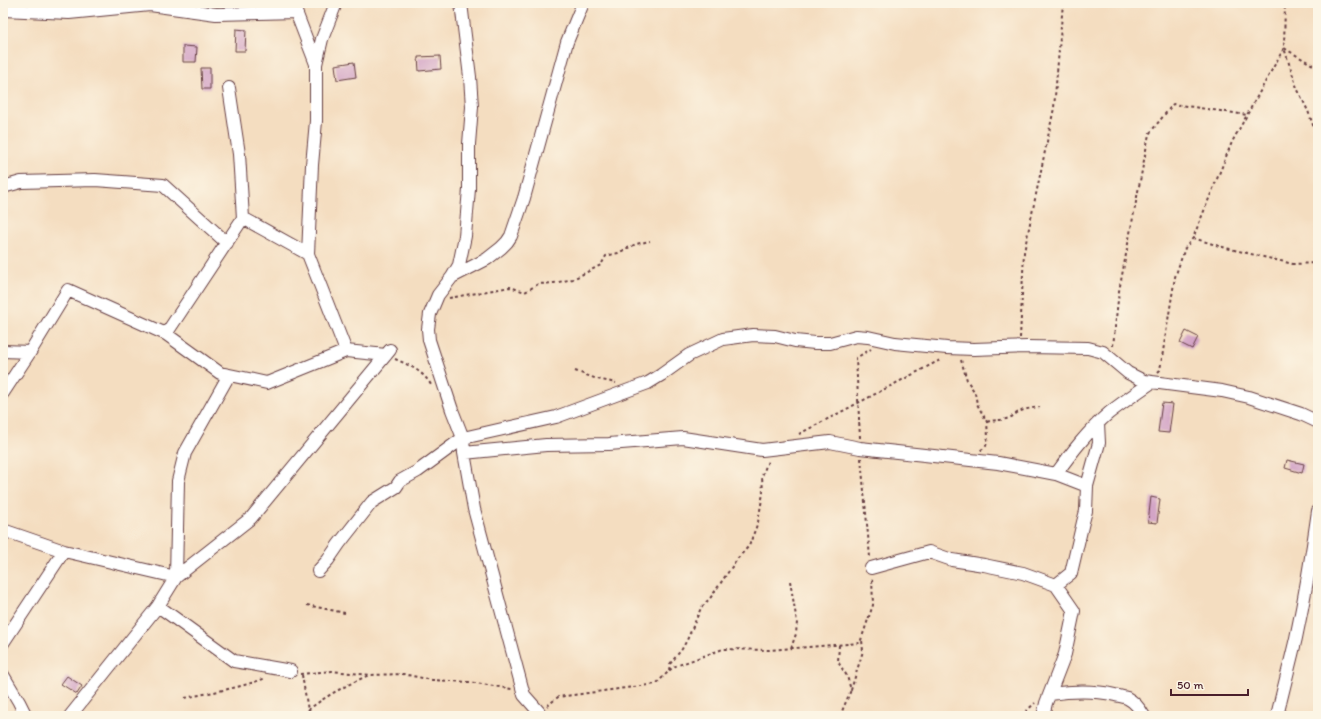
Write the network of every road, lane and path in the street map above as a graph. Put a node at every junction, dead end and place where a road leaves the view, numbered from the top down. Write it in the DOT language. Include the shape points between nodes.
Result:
graph roads {
  1 [pos="336,3"];
  2 [pos="461,3"];
  3 [pos="583,3"];
  4 [pos="1063,3"];
  5 [pos="1285,3"];
  6 [pos="295,8"];
  7 [pos="3,10"];
  8 [pos="1284,48"];
  9 [pos="316,64"];
  10 [pos="1318,68"];
  11 [pos="229,88"];
  12 [pos="1247,115"];
  13 [pos="1318,138"];
  14 [pos="3,187"];
  15 [pos="243,218"];
  16 [pos="1193,238"];
  17 [pos="650,241"];
  18 [pos="227,243"];
  19 [pos="308,254"];
  20 [pos="1318,265"];
  21 [pos="452,277"];
  22 [pos="436,300"];
  23 [pos="166,334"];
  24 [pos="884,340"];
  25 [pos="1020,347"];
  26 [pos="961,349"];
  27 [pos="3,351"];
  28 [pos="346,351"];
  29 [pos="30,352"];
  30 [pos="389,354"];
  31 [pos="1111,359"];
  32 [pos="575,371"];
  33 [pos="229,375"];
  34 [pos="1152,382"];
  35 [pos="617,383"];
  36 [pos="435,390"];
  37 [pos="3,393"];
  38 [pos="1040,407"];
  39 [pos="987,422"];
  40 [pos="1318,422"];
  41 [pos="1098,424"];
  42 [pos="799,434"];
  43 [pos="463,438"];
  44 [pos="860,448"];
  45 [pos="771,449"];
  46 [pos="464,453"];
  47 [pos="971,460"];
  48 [pos="1056,474"];
  49 [pos="1088,486"];
  50 [pos="1318,511"];
  51 [pos="3,530"];
  52 [pos="64,551"];
  53 [pos="871,568"];
  54 [pos="318,571"];
  55 [pos="176,577"];
  56 [pos="790,581"];
  57 [pos="1056,585"];
  58 [pos="307,605"];
  59 [pos="158,606"];
  60 [pos="345,613"];
  61 [pos="862,639"];
  62 [pos="3,643"];
  63 [pos="839,645"];
  64 [pos="791,648"];
  65 [pos="669,671"];
  66 [pos="296,673"];
  67 [pos="370,675"];
  68 [pos="3,676"];
  69 [pos="269,676"];
  70 [pos="851,690"];
  71 [pos="524,694"];
  72 [pos="1050,694"];
  73 [pos="185,698"];
  74 [pos="308,710"];
  75 [pos="539,714"];
  76 [pos="26,716"];
  77 [pos="70,716"];
  78 [pos="309,716"];
  79 [pos="840,716"];
  80 [pos="1043,716"];
  81 [pos="1144,716"];
  82 [pos="1277,716"];
  1 -- 9 [label="street" via="322,39"];
  2 -- 21 [label="street" via="472,107 465,236 459,265"];
  3 -- 21 [label="street" via="567,42 511,236 487,259"];
  4 -- 25 [label="path" via="1054,108 1024,252"];
  5 -- 8 [label="path"];
  6 -- 7 [label="street" via="216,14 150,5 69,13"];
  6 -- 9 [label="street"];
  8 -- 10 [label="path"];
  8 -- 12 [label="path"];
  8 -- 13 [label="path"];
  9 -- 19 [label="street" via="316,121"];
  11 -- 15 [label="street" via="239,154"];
  12 -- 16 [label="path" via="1232,142"];
  12 -- 31 [label="path" via="1173,104 1149,134 1119,291"];
  14 -- 18 [label="street" via="21,182 95,180 163,185"];
  15 -- 18 [label="street"];
  15 -- 19 [label="street"];
  16 -- 20 [label="path" via="1293,264"];
  16 -- 34 [label="path" via="1185,248 1175,277 1160,370"];
  17 -- 22 [label="path" via="606,256 601,265 573,279 538,284 525,292 510,287"];
  18 -- 23 [label="street"];
  19 -- 28 [label="street"];
  21 -- 22 [label="street"];
  22 -- 43 [label="street" via="430,314 429,340"];
  23 -- 29 [label="street" via="68,290"];
  23 -- 33 [label="street" via="220,373"];
  24 -- 26 [label="street"];
  24 -- 43 [label="street" via="856,336 830,343 816,343 753,335 723,339 690,355 648,383 556,417"];
  24 -- 44 [label="path" via="856,358"];
  25 -- 26 [label="street"];
  25 -- 31 [label="street" via="1088,348 1099,350"];
  26 -- 39 [label="path" via="961,360 967,380 975,392"];
  26 -- 42 [label="path"];
  27 -- 29 [label="street"];
  28 -- 30 [label="street"];
  28 -- 33 [label="street" via="267,383"];
  29 -- 37 [label="street"];
  30 -- 36 [label="path" via="412,366 428,379"];
  30 -- 55 [label="street" via="251,518"];
  31 -- 34 [label="street" via="1136,377"];
  32 -- 35 [label="path"];
  33 -- 55 [label="street" via="185,453 178,482"];
  34 -- 40 [label="street" via="1249,397"];
  34 -- 41 [label="street"];
  38 -- 39 [label="path" via="1010,418"];
  39 -- 47 [label="path" via="986,446"];
  41 -- 48 [label="street"];
  41 -- 49 [label="street" via="1099,443"];
  43 -- 46 [label="street"];
  43 -- 54 [label="street" via="372,502"];
  44 -- 45 [label="street" via="830,442"];
  44 -- 47 [label="street"];
  44 -- 53 [label="path"];
  45 -- 46 [label="street" via="762,450 683,438"];
  45 -- 65 [label="path" via="762,476 763,493 758,522 749,546 701,608 682,649 670,664"];
  46 -- 71 [label="street" via="474,509"];
  47 -- 48 [label="street"];
  48 -- 49 [label="street"];
  49 -- 57 [label="street" via="1085,517 1071,573"];
  50 -- 82 [label="street" via="1296,640"];
  51 -- 52 [label="street"];
  52 -- 55 [label="street"];
  52 -- 62 [label="street"];
  53 -- 57 [label="street" via="929,552 952,560 1023,573"];
  53 -- 61 [label="path" via="874,605"];
  55 -- 59 [label="street"];
  56 -- 64 [label="path" via="797,622"];
  57 -- 72 [label="street" via="1074,611 1065,654"];
  58 -- 60 [label="path"];
  59 -- 66 [label="street" via="234,661"];
  59 -- 77 [label="street"];
  61 -- 63 [label="path" via="860,643"];
  61 -- 70 [label="path" via="863,651"];
  63 -- 64 [label="path"];
  63 -- 70 [label="path" via="838,662 847,676"];
  64 -- 65 [label="path" via="723,649 673,667"];
  65 -- 75 [label="path" via="656,684 558,696"];
  66 -- 67 [label="path" via="332,671"];
  66 -- 74 [label="path"];
  67 -- 71 [label="path" via="403,674 432,680 469,682 513,689"];
  67 -- 74 [label="path" via="342,687"];
  68 -- 76 [label="street"];
  69 -- 73 [label="path" via="251,684"];
  70 -- 79 [label="path"];
  71 -- 75 [label="street"];
  72 -- 80 [label="street"];
  72 -- 81 [label="street" via="1107,693 1127,698 1139,707"];
  74 -- 78 [label="path"];
}
